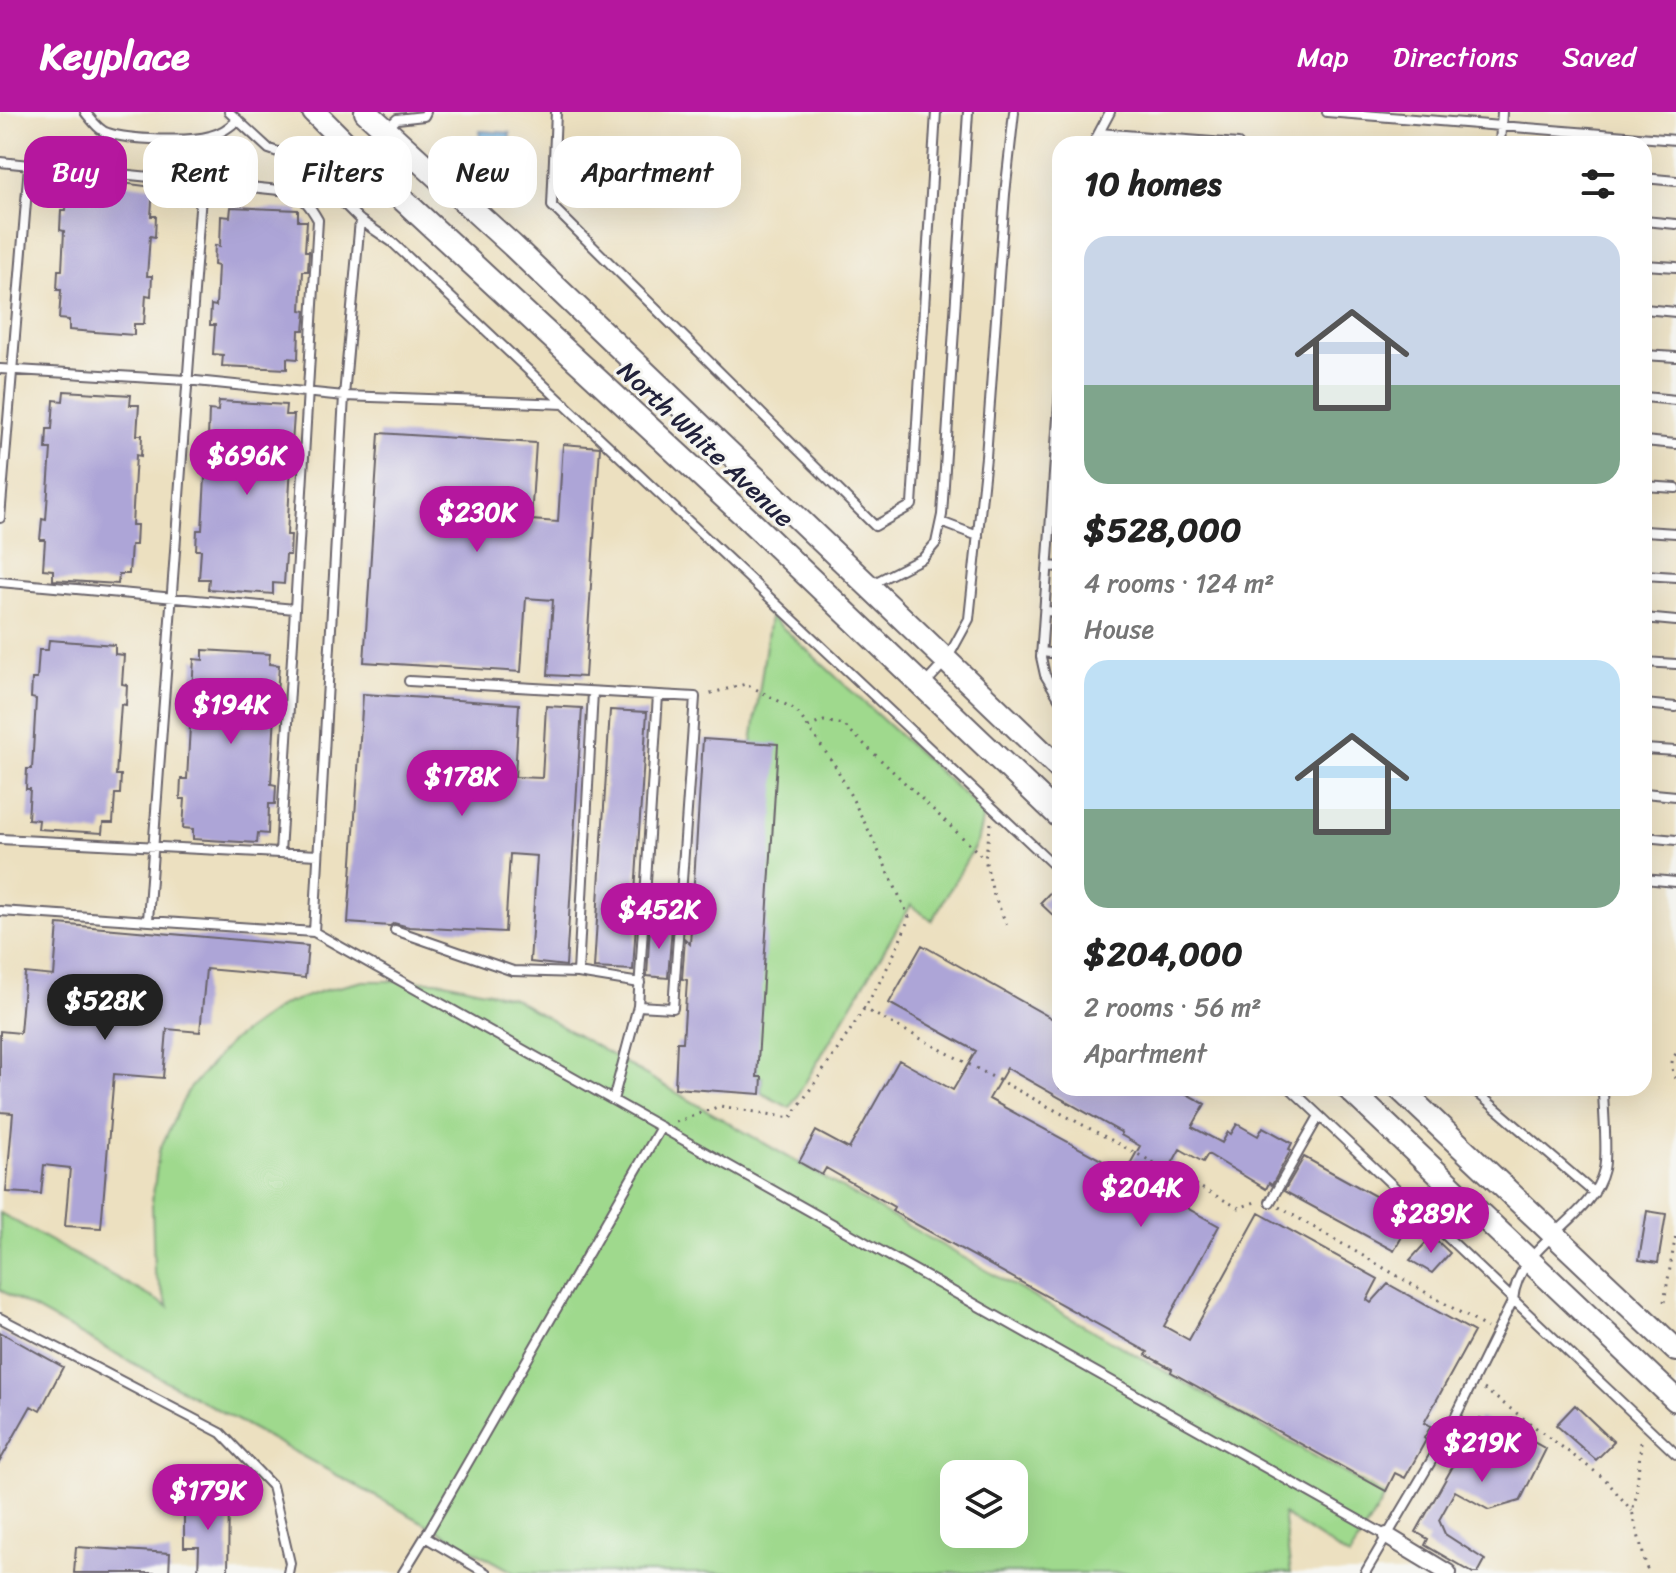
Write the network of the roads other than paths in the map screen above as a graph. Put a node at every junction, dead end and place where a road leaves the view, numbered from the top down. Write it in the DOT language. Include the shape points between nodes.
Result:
graph roads {
  1 [pos="85,112"];
  2 [pos="229,112"];
  3 [pos="314,112"];
  4 [pos="366,112"];
  5 [pos="426,112"];
  6 [pos="556,112"];
  7 [pos="936,112"];
  8 [pos="968,112"];
  9 [pos="1014,112"];
  10 [pos="1110,112"];
  11 [pos="1327,112"];
  12 [pos="1502,112"];
  13 [pos="238,120"];
  14 [pos="393,120"];
  15 [pos="1501,126"];
  16 [pos="1099,133"];
  17 [pos="339,136"];
  18 [pos="377,136"];
  19 [pos="1097,136"];
  20 [pos="1137,136"];
  21 [pos="1500,136"];
  22 [pos="1626,136"];
  23 [pos="1652,138"];
  24 [pos="1676,140"];
  25 [pos="0,162"];
  26 [pos="24,164"];
  27 [pos="1652,179"];
  28 [pos="1676,181"];
  29 [pos="258,188"];
  30 [pos="25,208"];
  31 [pos="200,208"];
  32 [pos="412,208"];
  33 [pos="360,220"];
  34 [pos="1652,222"];
  35 [pos="1676,224"];
  36 [pos="1652,266"];
  37 [pos="1676,267"];
  38 [pos="1652,310"];
  39 [pos="1676,312"];
  40 [pos="1652,356"];
  41 [pos="1676,357"];
  42 [pos="0,369"];
  43 [pos="11,370"];
  44 [pos="186,380"];
  45 [pos="307,392"];
  46 [pos="344,396"];
  47 [pos="1652,398"];
  48 [pos="1676,400"];
  49 [pos="566,404"];
  50 [pos="1652,442"];
  51 [pos="1676,444"];
  52 [pos="1652,486"];
  53 [pos="1676,488"];
  54 [pos="0,518"];
  55 [pos="941,522"];
  56 [pos="1652,532"];
  57 [pos="1676,533"];
  58 [pos="978,536"];
  59 [pos="1052,541"];
  60 [pos="1048,566"];
  61 [pos="1052,566"];
  62 [pos="1652,576"];
  63 [pos="1676,577"];
  64 [pos="0,582"];
  65 [pos="868,586"];
  66 [pos="170,596"];
  67 [pos="295,609"];
  68 [pos="1045,611"];
  69 [pos="1052,611"];
  70 [pos="1652,619"];
  71 [pos="1676,621"];
  72 [pos="1041,652"];
  73 [pos="1052,653"];
  74 [pos="946,661"];
  75 [pos="1652,662"];
  76 [pos="1676,664"];
  77 [pos="409,681"];
  78 [pos="1052,686"];
  79 [pos="922,688"];
  80 [pos="593,692"];
  81 [pos="658,695"];
  82 [pos="1652,705"];
  83 [pos="1676,707"];
  84 [pos="1652,750"];
  85 [pos="1676,751"];
  86 [pos="1052,761"];
  87 [pos="1652,794"];
  88 [pos="1676,796"];
  89 [pos="1052,810"];
  90 [pos="1652,838"];
  91 [pos="0,839"];
  92 [pos="1676,840"];
  93 [pos="152,846"];
  94 [pos="280,853"];
  95 [pos="318,855"];
  96 [pos="1052,863"];
  97 [pos="1652,880"];
  98 [pos="1676,882"];
  99 [pos="0,911"];
  100 [pos="148,920"];
  101 [pos="395,930"];
  102 [pos="314,932"];
  103 [pos="578,973"];
  104 [pos="640,983"];
  105 [pos="638,1006"];
  106 [pos="1298,1096"];
  107 [pos="1357,1096"];
  108 [pos="1407,1096"];
  109 [pos="1481,1096"];
  110 [pos="1603,1096"];
  111 [pos="613,1100"];
  112 [pos="1319,1116"];
  113 [pos="661,1127"];
  114 [pos="1594,1193"];
  115 [pos="1270,1202"];
  116 [pos="1553,1233"];
  117 [pos="1531,1259"];
  118 [pos="1513,1300"];
  119 [pos="0,1318"];
  120 [pos="1676,1350"];
  121 [pos="1676,1400"];
  122 [pos="1676,1454"];
  123 [pos="1387,1536"];
  124 [pos="425,1537"];
  125 [pos="288,1573"];
  126 [pos="403,1573"];
  127 [pos="486,1573"];
  128 [pos="1365,1573"];
  129 [pos="1448,1573"];
  1 -- 13 [label="lane" via="105,133 151,138 211,136"];
  2 -- 13 [label="lane"];
  3 -- 17 [label="main road, North White Avenue"];
  4 -- 14 [label="main road, North White Avenue"];
  5 -- 14 [label="lane"];
  6 -- 7 [label="lane" via="552,206 875,526 912,505"];
  8 -- 55 [label="lane"];
  9 -- 58 [label="lane"];
  10 -- 16 [label="lane"];
  11 -- 15 [label="lane"];
  12 -- 15 [label="lane"];
  13 -- 33 [label="lane" via="269,149 299,159"];
  14 -- 18 [label="lane"];
  14 -- 65 [label="main road, North White Avenue" via="513,246"];
  15 -- 21 [label="lane"];
  15 -- 22 [label="lane"];
  16 -- 19 [label="lane"];
  16 -- 20 [label="lane"];
  23 -- 24 [label="lane"];
  25 -- 26 [label="lane"];
  27 -- 28 [label="lane"];
  29 -- 45 [label="lane" via="300,196 318,220"];
  30 -- 43 [label="lane"];
  31 -- 44 [label="lane"];
  32 -- 79 [label="main road, North White Avenue"];
  33 -- 46 [label="lane"];
  33 -- 49 [label="lane" via="392,242"];
  34 -- 35 [label="lane"];
  36 -- 37 [label="lane"];
  38 -- 39 [label="lane"];
  40 -- 41 [label="lane"];
  42 -- 43 [label="lane"];
  43 -- 44 [label="lane"];
  43 -- 54 [label="lane"];
  44 -- 45 [label="lane"];
  44 -- 66 [label="lane"];
  45 -- 46 [label="lane"];
  45 -- 67 [label="lane"];
  46 -- 49 [label="lane"];
  46 -- 95 [label="lane"];
  47 -- 48 [label="lane"];
  49 -- 96 [label="lane"];
  50 -- 51 [label="lane"];
  52 -- 53 [label="lane"];
  55 -- 58 [label="lane"];
  55 -- 65 [label="lane" via="936,543 923,558"];
  56 -- 57 [label="lane"];
  58 -- 74 [label="lane" via="969,619"];
  59 -- 60 [label="lane"];
  60 -- 61 [label="lane"];
  60 -- 68 [label="lane"];
  62 -- 63 [label="lane"];
  64 -- 66 [label="lane"];
  65 -- 74 [label="main road, North White Avenue"];
  66 -- 67 [label="lane"];
  66 -- 93 [label="lane"];
  67 -- 94 [label="lane"];
  68 -- 69 [label="lane"];
  68 -- 72 [label="lane"];
  70 -- 71 [label="lane"];
  72 -- 73 [label="lane"];
  72 -- 78 [label="lane"];
  74 -- 79 [label="lane"];
  74 -- 86 [label="main road, North White Avenue"];
  75 -- 76 [label="lane"];
  77 -- 80 [label="lane"];
  79 -- 89 [label="main road, North White Avenue"];
  80 -- 81 [label="lane"];
  80 -- 103 [label="lane"];
  81 -- 104 [label="lane"];
  81 -- 105 [label="lane" via="695,697 673,1008"];
  82 -- 83 [label="lane"];
  84 -- 85 [label="lane"];
  87 -- 88 [label="lane"];
  90 -- 92 [label="lane"];
  91 -- 93 [label="lane"];
  93 -- 94 [label="lane"];
  93 -- 100 [label="lane"];
  94 -- 95 [label="lane"];
  95 -- 102 [label="lane"];
  97 -- 98 [label="lane"];
  99 -- 100 [label="lane"];
  100 -- 102 [label="lane"];
  101 -- 103 [label="lane" via="513,971"];
  102 -- 111 [label="lane"];
  103 -- 104 [label="lane"];
  104 -- 105 [label="lane"];
  105 -- 111 [label="lane"];
  106 -- 112 [label="lane"];
  107 -- 117 [label="main road"];
  108 -- 116 [label="main road"];
  109 -- 114 [label="lane"];
  110 -- 114 [label="lane" via="1604,1168"];
  111 -- 113 [label="lane"];
  112 -- 115 [label="lane"];
  112 -- 118 [label="lane"];
  113 -- 123 [label="lane"];
  113 -- 124 [label="lane"];
  114 -- 116 [label="lane"];
  116 -- 117 [label="lane"];
  116 -- 120 [label="main road"];
  117 -- 118 [label="lane" via="1514,1287"];
  117 -- 121 [label="main road"];
  118 -- 122 [label="lane"];
  118 -- 123 [label="lane" via="1446,1436"];
  119 -- 125 [label="lane" via="221,1433 272,1486"];
  123 -- 128 [label="lane"];
  123 -- 129 [label="street"];
  124 -- 126 [label="lane"];
  124 -- 127 [label="lane"];
}
